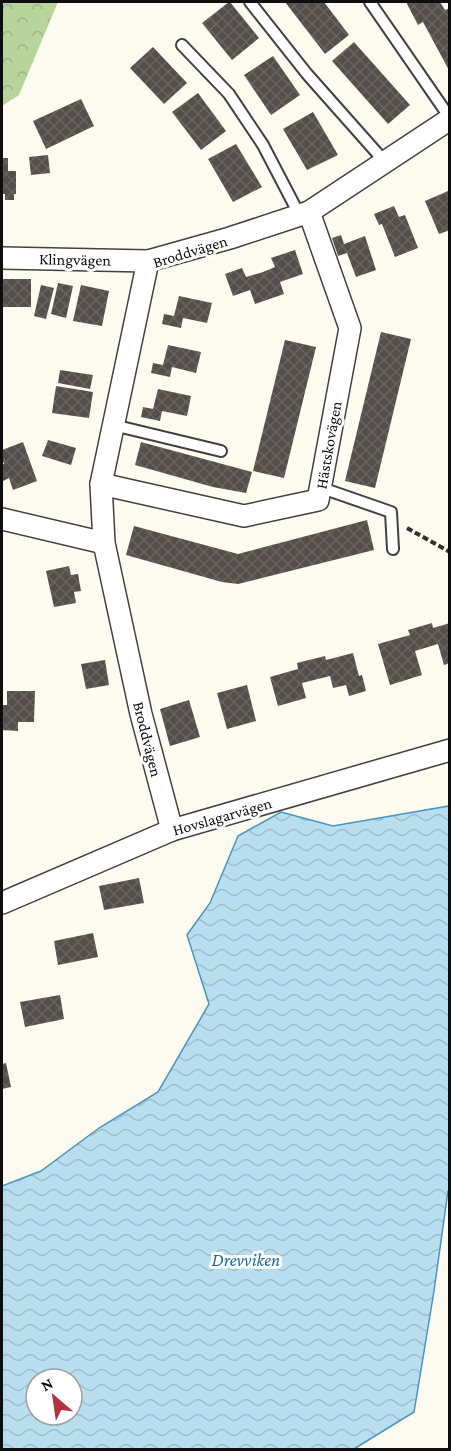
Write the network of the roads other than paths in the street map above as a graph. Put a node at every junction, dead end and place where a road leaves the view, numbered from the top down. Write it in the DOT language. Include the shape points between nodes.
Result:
graph roads {
  1 [pos="250,2"];
  2 [pos="370,2"];
  3 [pos="182,45"];
  4 [pos="450,119"];
  5 [pos="385,162"];
  6 [pos="305,214"];
  7 [pos="2,258"];
  8 [pos="148,261"];
  9 [pos="113,424"];
  10 [pos="221,451"];
  11 [pos="101,484"];
  12 [pos="319,487"];
  13 [pos="2,519"];
  14 [pos="104,543"];
  15 [pos="393,549"];
  16 [pos="450,750"];
  17 [pos="172,830"];
  18 [pos="2,903"];
  1 -- 5 [label="lane"];
  2 -- 4 [label="lane"];
  3 -- 6 [label="lane" via="229,94"];
  4 -- 5 [label="street, Broddvägen"];
  5 -- 6 [label="street, Broddvägen"];
  6 -- 8 [label="street, Broddvägen"];
  6 -- 12 [label="street, Hästskovägen" via="350,328"];
  7 -- 8 [label="street, Klingvägen"];
  8 -- 9 [label="street, Broddvägen"];
  9 -- 10 [label="lane"];
  9 -- 11 [label="street, Broddvägen"];
  11 -- 12 [label="street, Hästskovägen" via="244,516 318,500"];
  11 -- 14 [label="street, Broddvägen"];
  12 -- 15 [label="lane" via="391,512"];
  13 -- 14 [label="street"];
  14 -- 17 [label="street, Broddvägen" via="141,714"];
  16 -- 17 [label="street, Hovslagarvägen"];
  17 -- 18 [label="street, Hovslagarvägen"];
}
